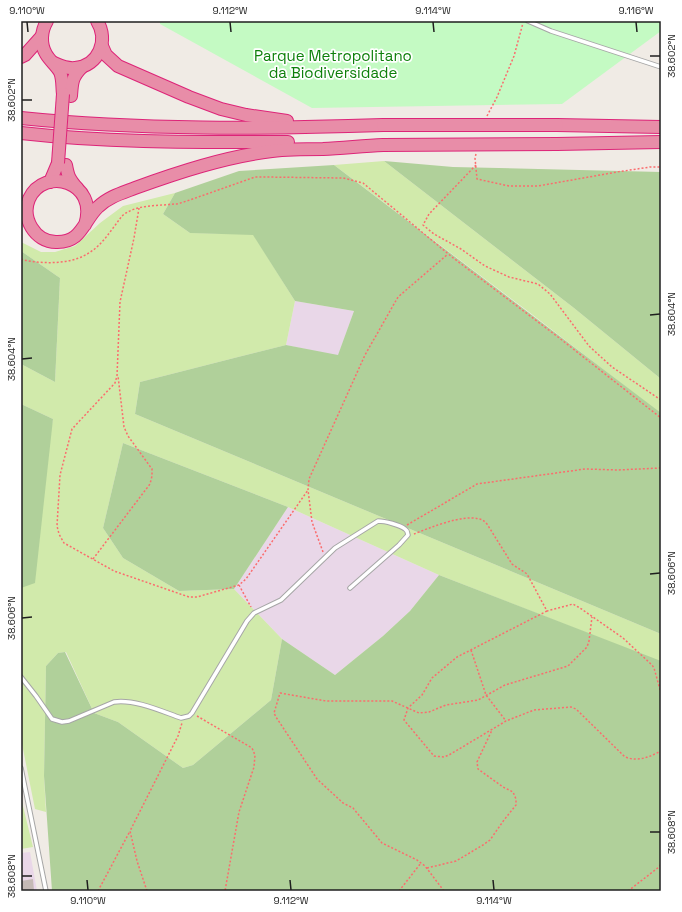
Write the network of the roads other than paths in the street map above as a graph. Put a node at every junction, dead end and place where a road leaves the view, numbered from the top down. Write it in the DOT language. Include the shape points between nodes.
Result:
graph roads {
  1 [pos="47,21"];
  2 [pos="97,21"];
  3 [pos="528,21"];
  4 [pos="42,36"];
  5 [pos="102,46"];
  6 [pos="21,58"];
  7 [pos="54,63"];
  8 [pos="82,67"];
  9 [pos="661,67"];
  10 [pos="67,95"];
  11 [pos="21,118"];
  12 [pos="383,125"];
  13 [pos="661,127"];
  14 [pos="21,133"];
  15 [pos="661,142"];
  16 [pos="383,145"];
  17 [pos="62,164"];
  18 [pos="50,182"];
  19 [pos="82,193"];
  20 [pos="24,202"];
  21 [pos="85,225"];
  22 [pos="350,588"];
  23 [pos="21,677"];
  24 [pos="21,768"];
  25 [pos="46,891"];
  1 -- 4 [label="highway"];
  2 -- 5 [label="highway" via="103,36"];
  3 -- 9 [label="lane"];
  4 -- 6 [label="highway"];
  4 -- 7 [label="highway" via="42,46"];
  5 -- 8 [label="highway" via="95,58"];
  5 -- 12 [label="highway" via="106,55 118,66 221,109 286,121"];
  7 -- 8 [label="highway" via="68,68"];
  7 -- 10 [label="highway"];
  8 -- 10 [label="highway" via="73,78"];
  10 -- 17 [label="highway, bridge"];
  11 -- 12 [label="highway" via="111,125 187,127"];
  12 -- 13 [label="highway, bridge"];
  14 -- 16 [label="highway" via="105,140"];
  15 -- 16 [label="highway, bridge"];
  16 -- 21 [label="highway" via="293,149 255,153 210,163 110,198 97,207"];
  17 -- 18 [label="highway"];
  17 -- 19 [label="highway" via="70,181"];
  18 -- 19 [label="highway" via="68,183"];
  18 -- 20 [label="highway" via="35,190"];
  19 -- 21 [label="highway" via="88,208"];
  20 -- 21 [label="highway" via="29,224 40,237 48,241 66,241 74,238"];
  22 -- 23 [label="lane" via="399,545 408,535 405,528 378,521 335,548 281,600 254,613 189,716 181,718 134,702 121,701 62,722 52,719"];
  24 -- 25 [label="lane"];
}
